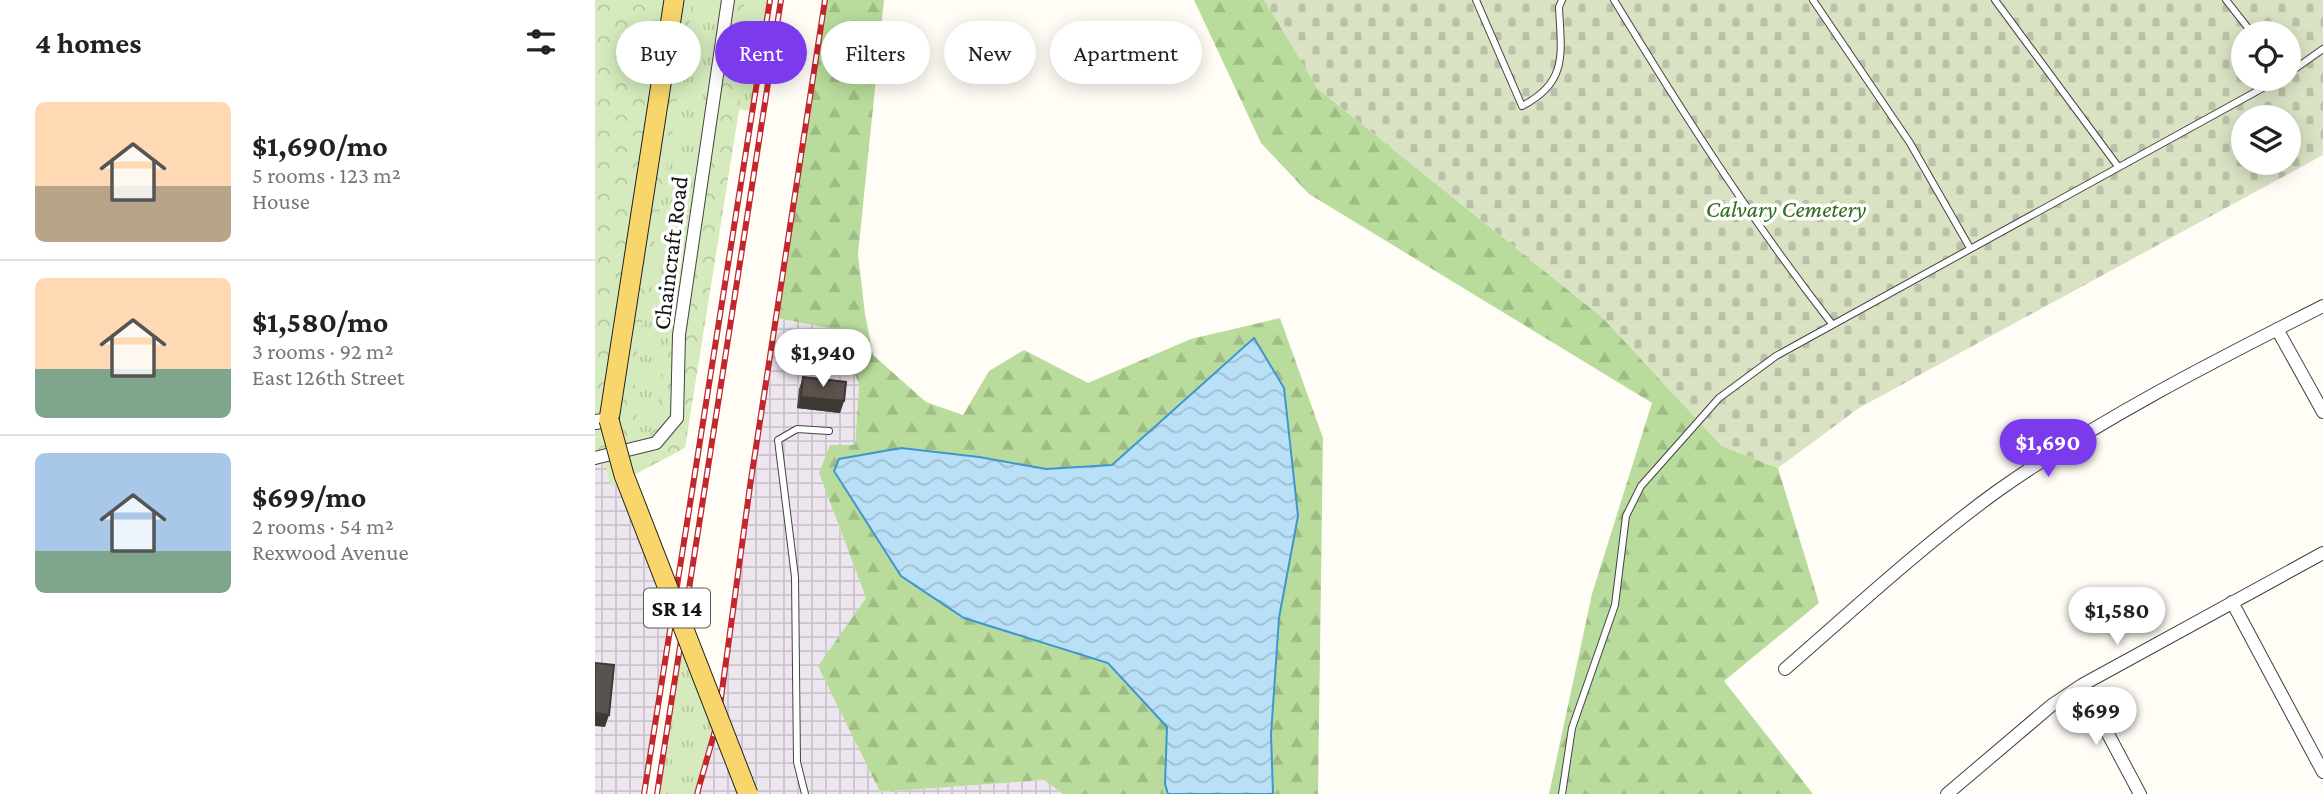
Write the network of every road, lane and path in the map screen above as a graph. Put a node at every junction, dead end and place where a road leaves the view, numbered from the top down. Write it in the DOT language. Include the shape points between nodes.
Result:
graph roads {
  1 [pos="674,0"];
  2 [pos="728,0"];
  3 [pos="1476,0"];
  4 [pos="1562,0"];
  5 [pos="1614,0"];
  6 [pos="1813,0"];
  7 [pos="1995,0"];
  8 [pos="2226,0"];
  9 [pos="2243,21"];
  10 [pos="2323,49"];
  11 [pos="2301,65"];
  12 [pos="2256,91"];
  13 [pos="2117,165"];
  14 [pos="1970,248"];
  15 [pos="2323,306"];
  16 [pos="1832,324"];
  17 [pos="2277,329"];
  18 [pos="2323,412"];
  19 [pos="602,421"];
  20 [pos="829,431"];
  21 [pos="595,458"];
  22 [pos="2323,553"];
  23 [pos="2232,602"];
  24 [pos="1785,669"];
  25 [pos="2082,685"];
  26 [pos="2323,772"];
  27 [pos="748,794"];
  28 [pos="805,794"];
  29 [pos="1562,794"];
  30 [pos="1947,794"];
  31 [pos="2140,794"];
  1 -- 19 [label="main road, SR 14"];
  2 -- 21 [label="street, Chaincraft Road" via="679,335 677,418 656,443"];
  3 -- 4 [label="lane" via="1522,106 1540,97 1563,61"];
  5 -- 16 [label="lane" via="1696,135 1777,254"];
  6 -- 14 [label="lane" via="1910,143"];
  7 -- 13 [label="lane"];
  8 -- 9 [label="lane"];
  10 -- 11 [label="lane"];
  12 -- 13 [label="lane"];
  13 -- 14 [label="lane"];
  14 -- 16 [label="lane"];
  15 -- 17 [label="street"];
  16 -- 29 [label="lane" via="1776,356 1719,398 1641,486 1626,516 1615,605 1572,728"];
  17 -- 18 [label="street"];
  17 -- 24 [label="street" via="2087,433 1999,491 1944,531"];
  19 -- 27 [label="main road, SR 14, bridge"];
  20 -- 28 [label="lane" via="797,429 778,440 795,578 797,762"];
  22 -- 23 [label="street"];
  23 -- 25 [label="street"];
  23 -- 26 [label="street"];
  25 -- 30 [label="street"];
  25 -- 31 [label="street"];
}
